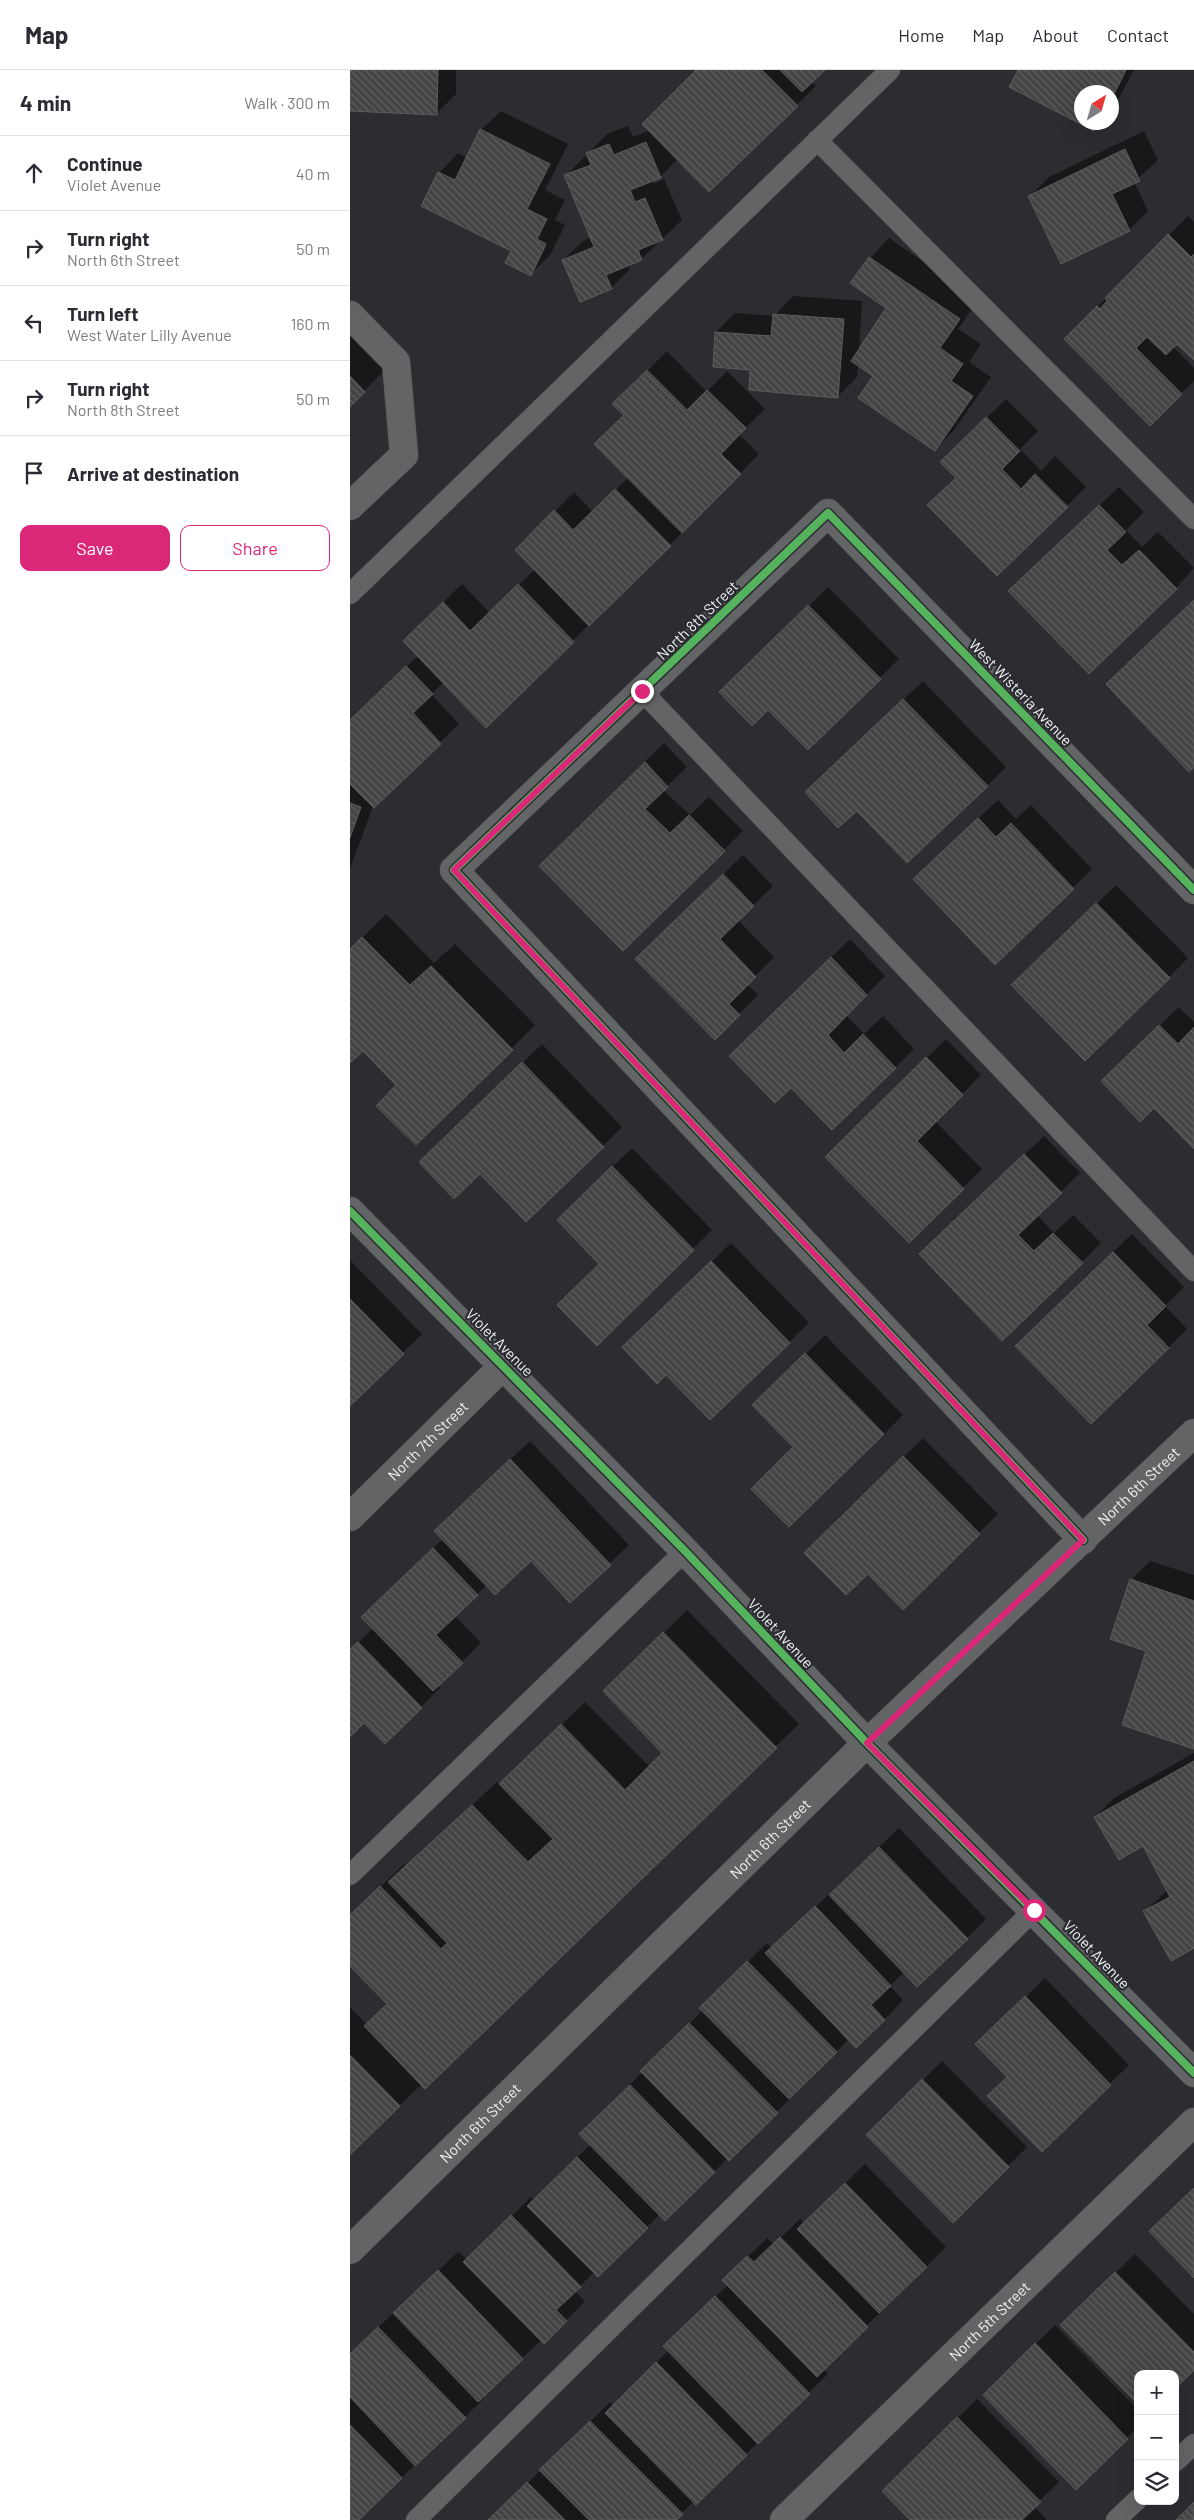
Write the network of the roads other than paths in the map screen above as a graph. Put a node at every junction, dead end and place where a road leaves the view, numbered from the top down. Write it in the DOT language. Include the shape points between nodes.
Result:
graph roads {
  1 [pos="890,70"];
  2 [pos="817,140"];
  3 [pos="350,314"];
  4 [pos="350,506"];
  5 [pos="828,513"];
  6 [pos="1194,519"];
  7 [pos="350,594"];
  8 [pos="642,691"];
  9 [pos="1194,890"];
  10 [pos="350,1211"];
  11 [pos="1194,1271"];
  12 [pos="504,1366"];
  13 [pos="1194,1433"];
  14 [pos="350,1516"];
  15 [pos="1083,1540"];
  16 [pos="685,1551"];
  17 [pos="867,1743"];
  18 [pos="350,1875"];
  19 [pos="1034,1910"];
  20 [pos="1194,2072"];
  21 [pos="1194,2122"];
  22 [pos="350,2250"];
  23 [pos="1194,2444"];
  24 [pos="1177,2460"];
  25 [pos="1134,2503"];
  26 [pos="416,2520"];
  27 [pos="784,2520"];
  28 [pos="1116,2520"];
  1 -- 2 [label="lane"];
  2 -- 6 [label="lane"];
  2 -- 7 [label="lane"];
  3 -- 4 [label="street" via="396,362 404,454"];
  5 -- 8 [label="street, North 8th Street"];
  5 -- 9 [label="street, West Wisteria Avenue"];
  8 -- 11 [label="lane"];
  8 -- 15 [label="street, North 8th Street" via="454,870"];
  10 -- 12 [label="street, Violet Avenue"];
  12 -- 14 [label="street, North 7th Street"];
  12 -- 16 [label="street, Violet Avenue"];
  13 -- 15 [label="street, North 6th Street"];
  15 -- 17 [label="street, North 6th Street"];
  16 -- 17 [label="street, Violet Avenue"];
  16 -- 18 [label="lane"];
  17 -- 19 [label="street, Violet Avenue"];
  17 -- 22 [label="street, North 6th Street"];
  19 -- 20 [label="street, Violet Avenue"];
  19 -- 26 [label="lane"];
  21 -- 27 [label="street, North 5th Street"];
  23 -- 24 [label="lane"];
  25 -- 28 [label="lane"];
}
